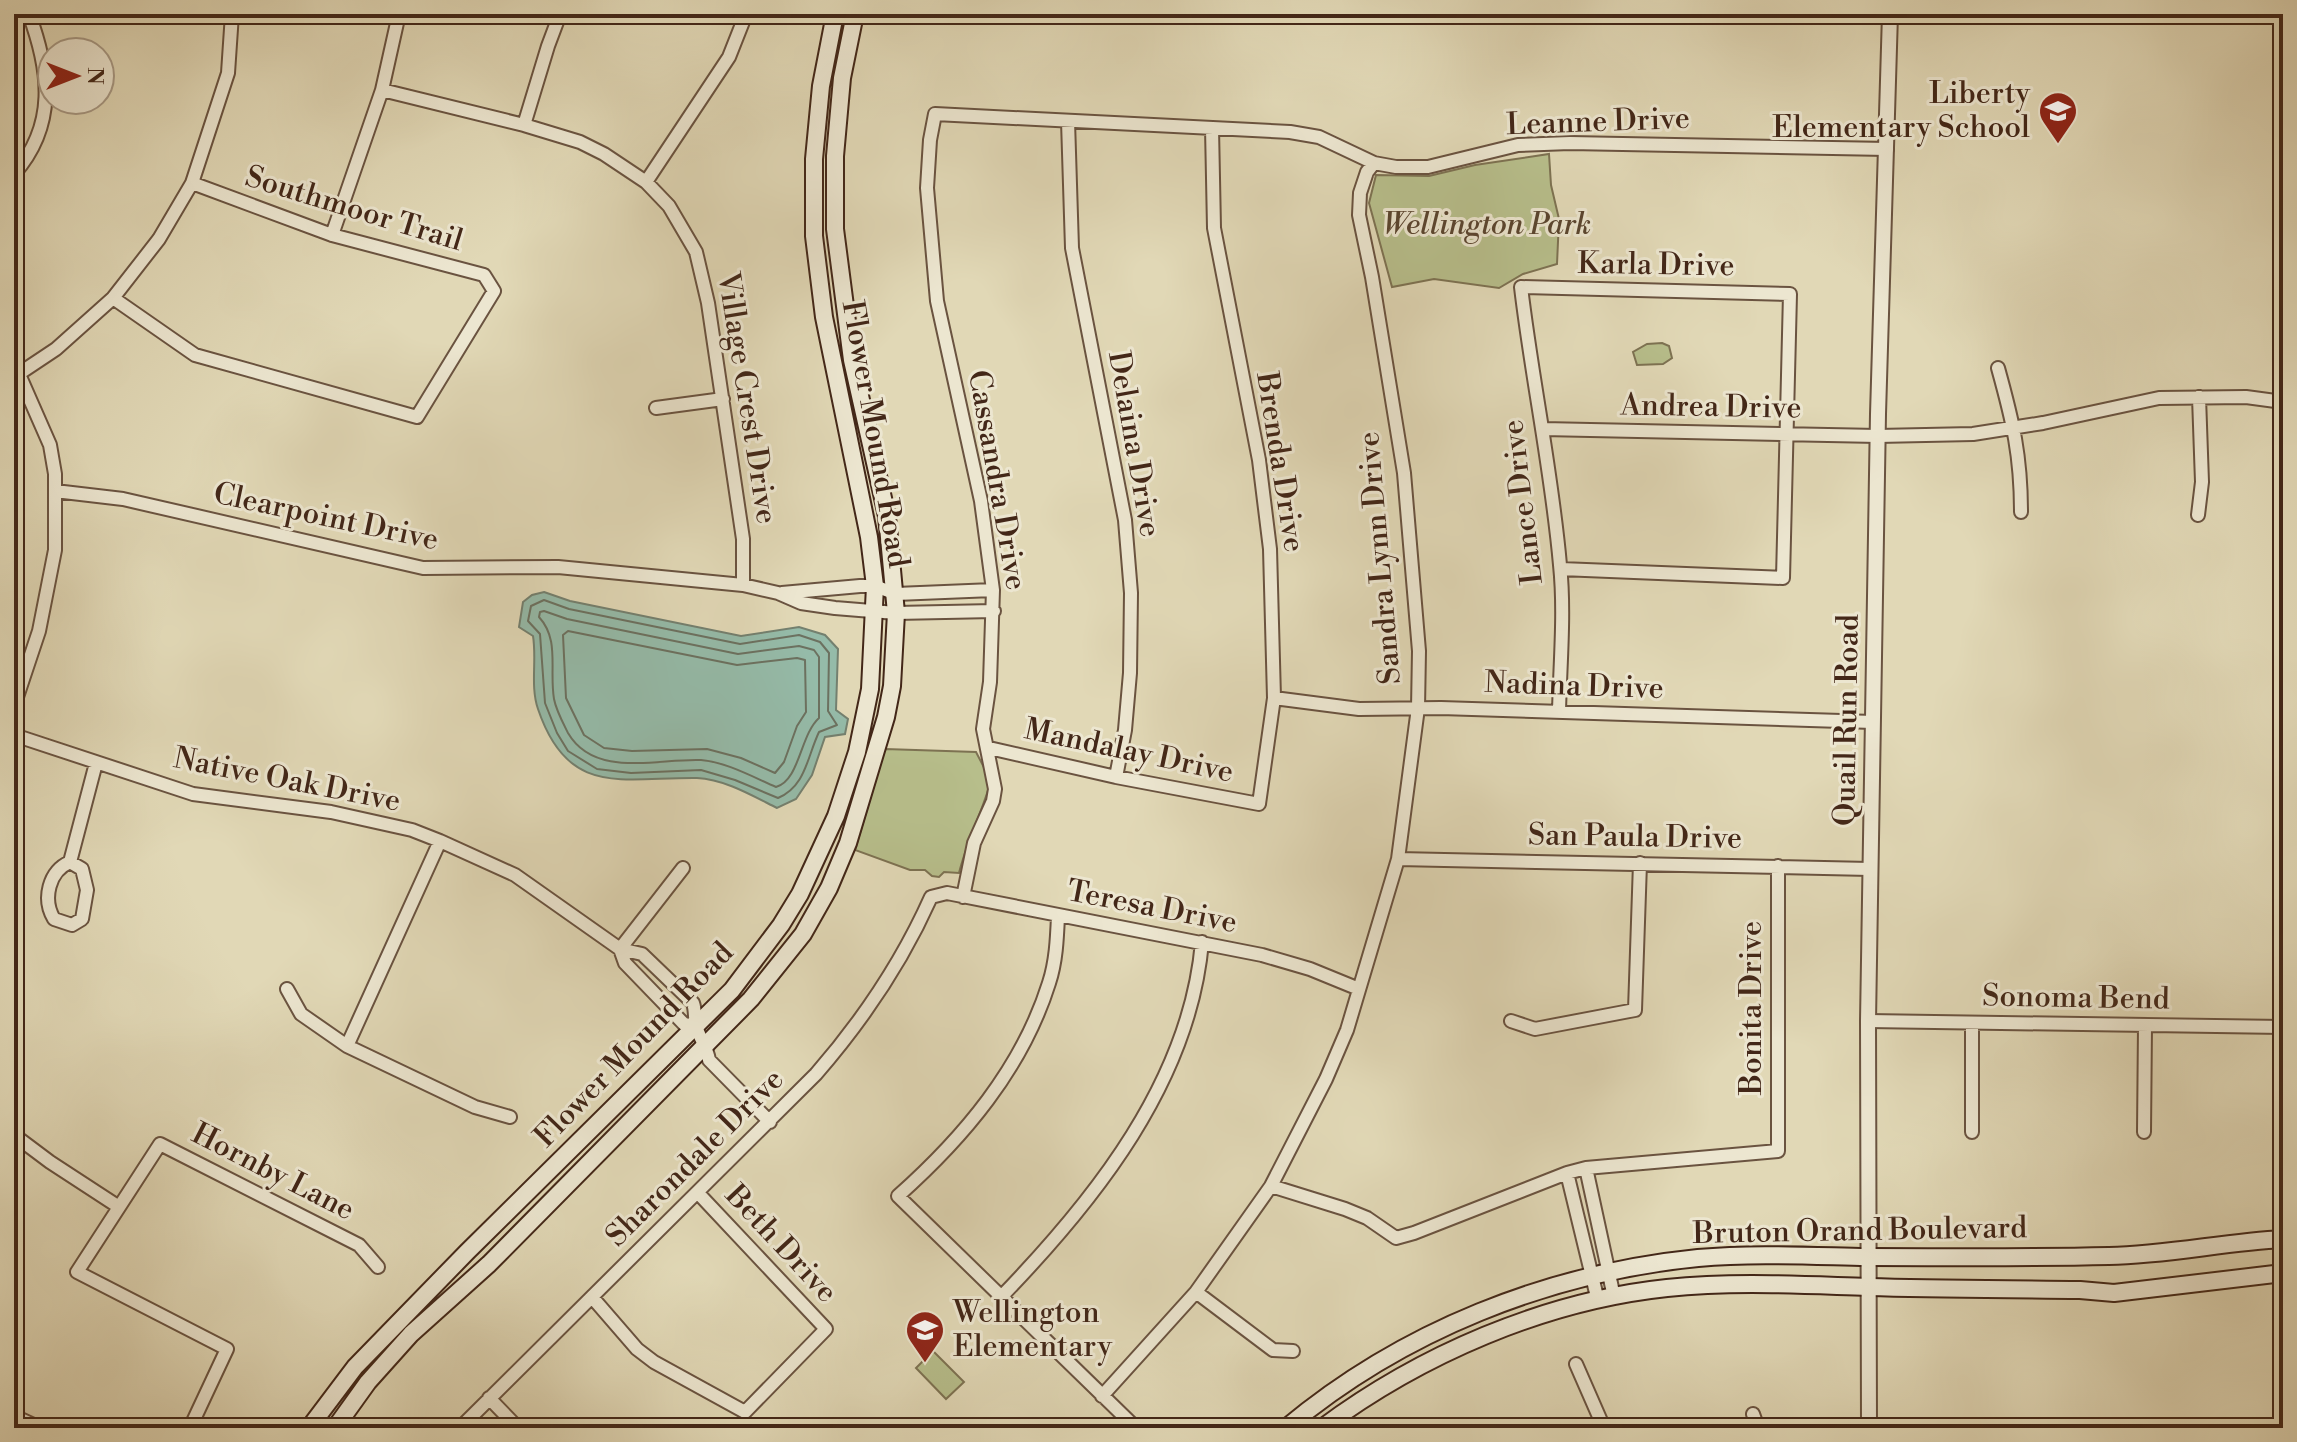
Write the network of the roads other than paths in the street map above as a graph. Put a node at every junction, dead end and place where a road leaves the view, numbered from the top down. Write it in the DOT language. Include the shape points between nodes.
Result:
graph roads {
  1 [pos="29,14"];
  2 [pos="232,14"];
  3 [pos="399,14"];
  4 [pos="560,14"];
  5 [pos="746,14"];
  6 [pos="835,14"];
  7 [pos="855,14"];
  8 [pos="1890,14"];
  9 [pos="382,90"];
  10 [pos="935,114"];
  11 [pos="1068,121"];
  12 [pos="524,125"];
  13 [pos="1212,128"];
  14 [pos="1887,149"];
  15 [pos="1374,163"];
  16 [pos="14,174"];
  17 [pos="646,182"];
  18 [pos="192,183"];
  19 [pos="332,235"];
  20 [pos="1521,287"];
  21 [pos="113,298"];
  22 [pos="17,368"];
  23 [pos="1998,368"];
  24 [pos="2199,397"];
  25 [pos="723,399"];
  26 [pos="2283,402"];
  27 [pos="656,408"];
  28 [pos="2015,428"];
  29 [pos="1543,429"];
  30 [pos="1786,434"];
  31 [pos="1878,436"];
  32 [pos="55,491"];
  33 [pos="2021,512"];
  34 [pos="2198,515"];
  35 [pos="1561,569"];
  36 [pos="743,585"];
  37 [pos="875,586"];
  38 [pos="993,590"];
  39 [pos="778,593"];
  40 [pos="896,594"];
  41 [pos="875,611"];
  42 [pos="994,611"];
  43 [pos="896,613"];
  44 [pos="1274,698"];
  45 [pos="14,706"];
  46 [pos="1418,708"];
  47 [pos="1559,712"];
  48 [pos="1873,722"];
  49 [pos="14,735"];
  50 [pos="989,748"];
  51 [pos="96,763"];
  52 [pos="1116,777"];
  53 [pos="1259,804"];
  54 [pos="440,841"];
  55 [pos="1398,859"];
  56 [pos="70,862"];
  57 [pos="1640,863"];
  58 [pos="1778,866"];
  59 [pos="683,868"];
  60 [pos="1870,869"];
  61 [pos="931,897"];
  62 [pos="963,897"];
  63 [pos="1058,916"];
  64 [pos="1202,942"];
  65 [pos="620,949"];
  66 [pos="287,989"];
  67 [pos="1359,989"];
  68 [pos="1511,1021"];
  69 [pos="1868,1021"];
  70 [pos="1972,1023"];
  71 [pos="696,1026"];
  72 [pos="2145,1026"];
  73 [pos="2283,1027"];
  74 [pos="347,1046"];
  75 [pos="707,1046"];
  76 [pos="510,1117"];
  77 [pos="770,1122"];
  78 [pos="1972,1132"];
  79 [pos="2144,1132"];
  80 [pos="14,1135"];
  81 [pos="1586,1168"];
  82 [pos="1567,1173"];
  83 [pos="1271,1186"];
  84 [pos="698,1193"];
  85 [pos="119,1207"];
  86 [pos="2283,1239"];
  87 [pos="1869,1257"];
  88 [pos="378,1267"];
  89 [pos="2283,1273"];
  90 [pos="1601,1275"];
  91 [pos="1869,1287"];
  92 [pos="1196,1292"];
  93 [pos="592,1297"];
  94 [pos="1001,1297"];
  95 [pos="1606,1299"];
  96 [pos="1293,1351"];
  97 [pos="1576,1364"];
  98 [pos="1102,1396"];
  99 [pos="489,1398"];
  100 [pos="1753,1414"];
  101 [pos="14,1416"];
  102 [pos="40,1428"];
  103 [pos="190,1428"];
  104 [pos="309,1428"];
  105 [pos="335,1428"];
  106 [pos="460,1428"];
  107 [pos="518,1428"];
  108 [pos="1136,1428"];
  109 [pos="1286,1428"];
  110 [pos="1322,1428"];
  111 [pos="1604,1428"];
  112 [pos="1758,1428"];
  113 [pos="1869,1428"];
  1 -- 16 [label="street" via="46,73 47,104"];
  2 -- 18 [label="street" via="228,73"];
  3 -- 9 [label="street"];
  4 -- 12 [label="street"];
  5 -- 17 [label="street" via="729,57"];
  6 -- 37 [label="main road, Flower Mound Road" via="814,159 814,236 824,317"];
  7 -- 40 [label="main road, Flower Mound Road" via="842,78 835,229 852,360 887,516"];
  8 -- 14 [label="street, Quail Run Road"];
  9 -- 12 [label="street, Village Crest Drive"];
  9 -- 19 [label="street"];
  10 -- 11 [label="street, Leanne Drive"];
  10 -- 38 [label="street, Cassandra Drive" via="927,188 937,301 981,501"];
  11 -- 13 [label="street, Leanne Drive"];
  11 -- 52 [label="street, Delaina Drive" via="1072,248 1125,520 1131,593 1130,673"];
  12 -- 17 [label="street, Village Crest Drive" via="580,142"];
  13 -- 15 [label="street, Leanne Drive" via="1319,137"];
  13 -- 44 [label="street, Brenda Drive" via="1214,228 1259,460 1270,549"];
  14 -- 15 [label="street, Leanne Drive" via="1570,143 1518,145 1428,167"];
  14 -- 31 [label="street, Quail Run Road"];
  15 -- 46 [label="street, Sandra Lynn Drive" via="1360,193 1359,215 1404,473 1419,651"];
  17 -- 25 [label="street, Village Crest Drive" via="669,206 696,252"];
  18 -- 19 [label="street, Southmoor Trail"];
  18 -- 21 [label="street" via="159,239"];
  19 -- 21 [label="street, Southmoor Trail" via="484,275 494,291 417,417 195,355"];
  20 -- 29 [label="street, Lance Drive"];
  20 -- 30 [label="street, Karla Drive" via="1790,294"];
  21 -- 22 [label="street" via="56,349"];
  22 -- 32 [label="street" via="50,445"];
  23 -- 28 [label="street"];
  24 -- 26 [label="street, Andrea Drive"];
  24 -- 28 [label="street, Andrea Drive" via="2159,398"];
  24 -- 34 [label="street"];
  25 -- 27 [label="street"];
  25 -- 36 [label="street, Village Crest Drive" via="743,539"];
  28 -- 31 [label="street, Andrea Drive"];
  28 -- 33 [label="street"];
  29 -- 30 [label="street, Andrea Drive"];
  29 -- 35 [label="street, Lance Drive"];
  30 -- 31 [label="street, Andrea Drive"];
  30 -- 35 [label="street" via="1783,578"];
  31 -- 48 [label="street, Quail Run Road"];
  32 -- 36 [label="street, Clearpoint Drive" via="123,499 423,568 535,566"];
  32 -- 45 [label="street" via="55,550 46,599"];
  35 -- 47 [label="street, Lance Drive"];
  36 -- 39 [label="street, Clearpoint Drive"];
  37 -- 39 [label="street, Clearpoint Drive"];
  37 -- 40 [label="street, Clearpoint Drive"];
  37 -- 41 [label="main road, Flower Mound Road"];
  38 -- 40 [label="street, Clearpoint Drive"];
  38 -- 42 [label="street, Cassandra Drive"];
  39 -- 41 [label="street, Clearpoint Drive" via="801,603"];
  40 -- 43 [label="main road, Flower Mound Road"];
  41 -- 43 [label="street, Clearpoint Drive"];
  41 -- 71 [label="main road, Flower Mound Road" via="870,689 836,816 781,925 732,990"];
  42 -- 43 [label="street, Clearpoint Drive"];
  42 -- 50 [label="street, Cassandra Drive" via="983,729"];
  43 -- 75 [label="main road, Flower Mound Road" via="886,717 829,888 803,934"];
  44 -- 46 [label="street, Nadina Drive" via="1359,709"];
  44 -- 53 [label="street, Brenda Drive"];
  46 -- 47 [label="street, Nadina Drive"];
  46 -- 55 [label="street, Sandra Lynn Drive"];
  47 -- 48 [label="street, Nadina Drive"];
  48 -- 60 [label="street, Quail Run Road"];
  49 -- 51 [label="street, Native Oak Drive"];
  50 -- 52 [label="street, Mandalay Drive"];
  50 -- 62 [label="street, Cassandra Drive" via="993,801 974,843"];
  51 -- 54 [label="street, Native Oak Drive" via="193,794 331,812"];
  51 -- 56 [label="street"];
  52 -- 53 [label="street, Mandalay Drive"];
  54 -- 65 [label="street, Native Oak Drive" via="515,875"];
  54 -- 74 [label="street"];
  55 -- 57 [label="street, San Paula Drive"];
  55 -- 67 [label="street, Sandra Lynn Drive"];
  56 -- 56 [label="street" via="53,876 48,902 54,919 72,925 82,919 87,890 82,869"];
  57 -- 58 [label="street, San Paula Drive"];
  57 -- 68 [label="street" via="1635,1010 1535,1029"];
  58 -- 60 [label="street, San Paula Drive"];
  58 -- 81 [label="street, Bonita Drive" via="1778,1151"];
  59 -- 65 [label="street"];
  60 -- 69 [label="street, Quail Run Road"];
  61 -- 62 [label="street, Teresa Drive"];
  61 -- 77 [label="street, Sharondale Drive" via="911,941 849,1036"];
  62 -- 63 [label="street, Teresa Drive"];
  63 -- 64 [label="street, Teresa Drive"];
  63 -- 94 [label="street" via="1050,981 1016,1056 942,1157 898,1196"];
  64 -- 67 [label="street, Teresa Drive" via="1310,969"];
  64 -- 94 [label="street" via="1187,1021 1134,1132 1042,1255"];
  65 -- 71 [label="street, Native Oak Drive" via="625,963 674,1014"];
  65 -- 71 [label="street, Native Oak Drive" via="642,954 693,1003"];
  66 -- 74 [label="street" via="301,1014"];
  67 -- 83 [label="street, Sandra Lynn Drive" via="1326,1079"];
  69 -- 70 [label="street, Sonoma Bend"];
  69 -- 87 [label="street, Quail Run Road"];
  70 -- 72 [label="street, Sonoma Bend"];
  70 -- 78 [label="street"];
  71 -- 75 [label="street, Native Oak Drive"];
  71 -- 104 [label="main road, Flower Mound Road" via="355,1367"];
  72 -- 73 [label="street, Sonoma Bend"];
  72 -- 79 [label="street"];
  74 -- 76 [label="street" via="475,1107"];
  75 -- 77 [label="street, Native Oak Drive" via="709,1060"];
  75 -- 105 [label="main road, Flower Mound Road" via="489,1264 411,1334"];
  77 -- 84 [label="street, Sharondale Drive"];
  80 -- 85 [label="street"];
  81 -- 82 [label="street"];
  81 -- 90 [label="street"];
  82 -- 83 [label="street" via="1396,1238 1367,1218"];
  82 -- 90 [label="street"];
  83 -- 92 [label="street, Sandra Lynn Drive"];
  84 -- 93 [label="street, Sharondale Drive"];
  84 -- 93 [label="street, Beth Drive" via="826,1329 745,1412 645,1355"];
  85 -- 88 [label="street, Hornby Lane" via="160,1144 359,1245"];
  85 -- 103 [label="street" via="77,1272 227,1349"];
  86 -- 87 [label="main road, Bruton Orand Boulevard" via="2110,1256"];
  87 -- 90 [label="main road, Bruton Orand Boulevard" via="1699,1258"];
  87 -- 91 [label="street, Quail Run Road"];
  89 -- 91 [label="main road, Bruton Orand Boulevard" via="2114,1293"];
  90 -- 95 [label="street"];
  90 -- 109 [label="main road, Bruton Orand Boulevard" via="1483,1310 1413,1343"];
  91 -- 95 [label="main road, Bruton Orand Boulevard" via="1721,1285"];
  91 -- 113 [label="street, Quail Run Road"];
  92 -- 96 [label="street" via="1273,1350"];
  92 -- 98 [label="street, Sandra Lynn Drive"];
  93 -- 99 [label="street, Sharondale Drive"];
  94 -- 98 [label="street"];
  95 -- 110 [label="main road, Bruton Orand Boulevard" via="1499,1331 1429,1362"];
  97 -- 111 [label="street"];
  98 -- 108 [label="street"];
  99 -- 106 [label="street, Sharondale Drive"];
  99 -- 107 [label="street"];
  100 -- 112 [label="street"];
  101 -- 102 [label="street"];
}
